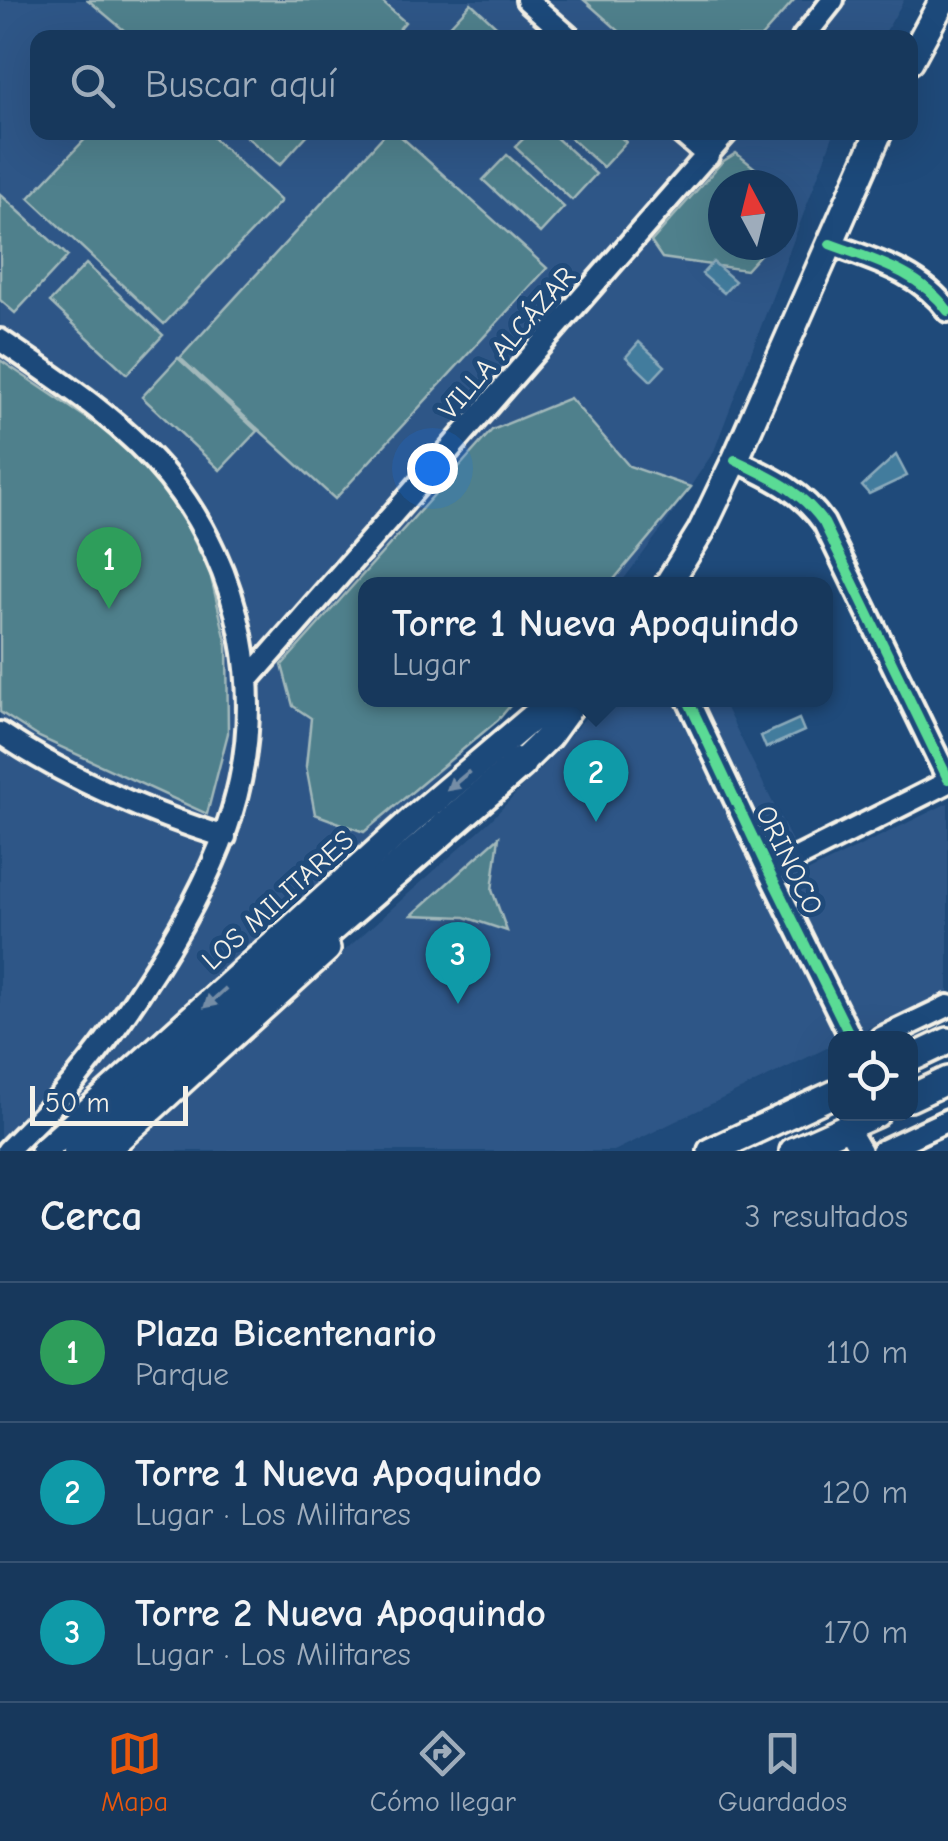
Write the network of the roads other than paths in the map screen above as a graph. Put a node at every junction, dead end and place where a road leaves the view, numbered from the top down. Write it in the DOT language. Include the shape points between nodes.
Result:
graph roads {
  1 [pos="527,0"];
  2 [pos="833,0"];
  3 [pos="944,0"];
  4 [pos="561,30"];
  5 [pos="809,30"];
  6 [pos="918,47"];
  7 [pos="689,140"];
  8 [pos="721,140"];
  9 [pos="876,140"];
  10 [pos="708,156"];
  11 [pos="830,244"];
  12 [pos="948,311"];
  13 [pos="0,340"];
  14 [pos="735,460"];
  15 [pos="672,577"];
  16 [pos="248,680"];
  17 [pos="547,707"];
  18 [pos="570,707"];
  19 [pos="691,707"];
  20 [pos="0,733"];
  21 [pos="520,763"];
  22 [pos="948,780"];
  23 [pos="225,838"];
  24 [pos="769,872"];
  25 [pos="948,1006"];
  26 [pos="848,1031"];
  27 [pos="896,1031"];
  28 [pos="948,1041"];
  29 [pos="918,1054"];
  30 [pos="948,1080"];
  31 [pos="918,1094"];
  32 [pos="828,1097"];
  33 [pos="948,1120"];
  34 [pos="860,1121"];
  35 [pos="847,1127"];
  36 [pos="824,1145"];
  37 [pos="8,1151"];
  38 [pos="44,1151"];
  39 [pos="79,1151"];
  40 [pos="106,1151"];
  41 [pos="711,1151"];
  42 [pos="794,1151"];
  43 [pos="862,1151"];
  44 [pos="882,1151"];
  1 -- 4 [label="street"];
  2 -- 5 [label="street"];
  3 -- 6 [label="main road"];
  7 -- 10 [label="street"];
  8 -- 10 [label="street, VILLA ALCÁZAR"];
  9 -- 11 [label="main road"];
  10 -- 16 [label="street, VILLA ALCÁZAR"];
  11 -- 12 [label="street" via="909,276"];
  11 -- 14 [label="main road"];
  13 -- 16 [label="street" via="128,433 170,479 220,565 239,621"];
  14 -- 15 [label="main road"];
  14 -- 22 [label="street" via="796,492 824,523"];
  16 -- 23 [label="street" via="247,744"];
  17 -- 38 [label="main road, LOS MILITARES, one-way"];
  18 -- 21 [label="main road"];
  19 -- 24 [label="street, ORINOCO"];
  20 -- 23 [label="street" via="92,786"];
  21 -- 39 [label="highway"];
  21 -- 40 [label="main road" via="436,849"];
  22 -- 24 [label="street"];
  23 -- 37 [label="street" via="187,919 138,995 75,1080"];
  24 -- 26 [label="street, ORINOCO"];
  25 -- 27 [label="street"];
  28 -- 29 [label="main road"];
  30 -- 31 [label="main road"];
  32 -- 41 [label="main road"];
  33 -- 44 [label="street"];
  34 -- 35 [label="main road"];
  35 -- 36 [label="main road"];
  35 -- 43 [label="street"];
  36 -- 42 [label="main road"];
}
